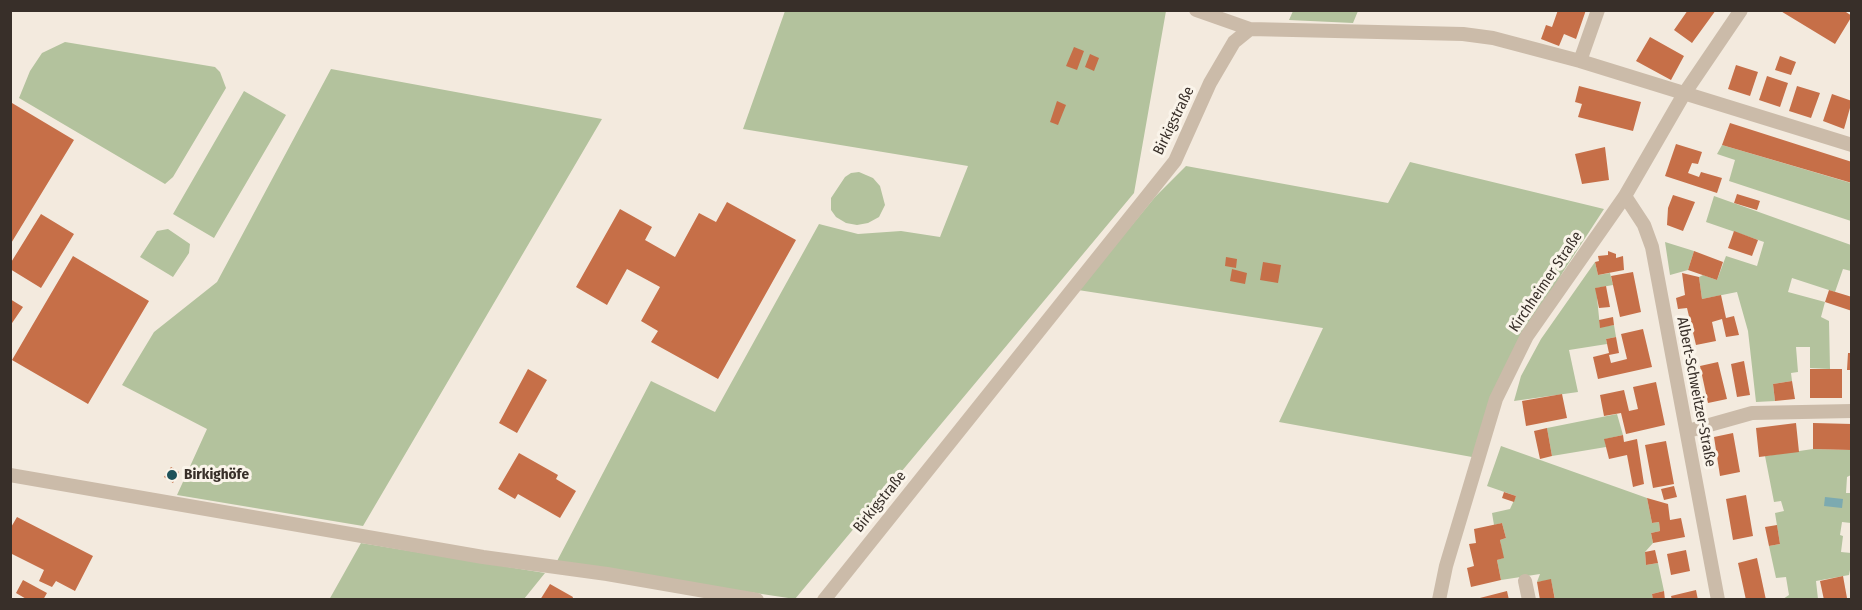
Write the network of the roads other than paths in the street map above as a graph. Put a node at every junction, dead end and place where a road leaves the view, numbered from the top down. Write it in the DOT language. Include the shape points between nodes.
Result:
graph roads {
  1 [pos="1196,10"];
  2 [pos="1598,10"];
  3 [pos="1741,10"];
  4 [pos="1250,28"];
  5 [pos="1580,61"];
  6 [pos="1684,94"];
  7 [pos="1851,145"];
  8 [pos="1624,196"];
  9 [pos="1851,411"];
  10 [pos="1688,431"];
  11 [pos="10,475"];
  12 [pos="1525,581"];
  13 [pos="757,600"];
  14 [pos="824,600"];
  15 [pos="1439,600"];
  16 [pos="1529,600"];
  17 [pos="1718,600"];
  1 -- 4 [label="street"];
  2 -- 5 [label="street"];
  3 -- 6 [label="street, Kirchheimer Straße"];
  4 -- 5 [label="street" via="1463,34"];
  4 -- 14 [label="street, Birkigstraße" via="1234,42 1210,83 1175,161"];
  5 -- 6 [label="street"];
  6 -- 7 [label="street"];
  6 -- 8 [label="street, Kirchheimer Straße"];
  8 -- 10 [label="street, Albert-Schweitzer-Straße" via="1644,225 1652,247"];
  8 -- 15 [label="street, Kirchheimer Straße" via="1527,336 1496,399"];
  9 -- 10 [label="street" via="1752,412"];
  10 -- 17 [label="street, Albert-Schweitzer-Straße"];
  11 -- 13 [label="street"];
  12 -- 16 [label="street"];
}
